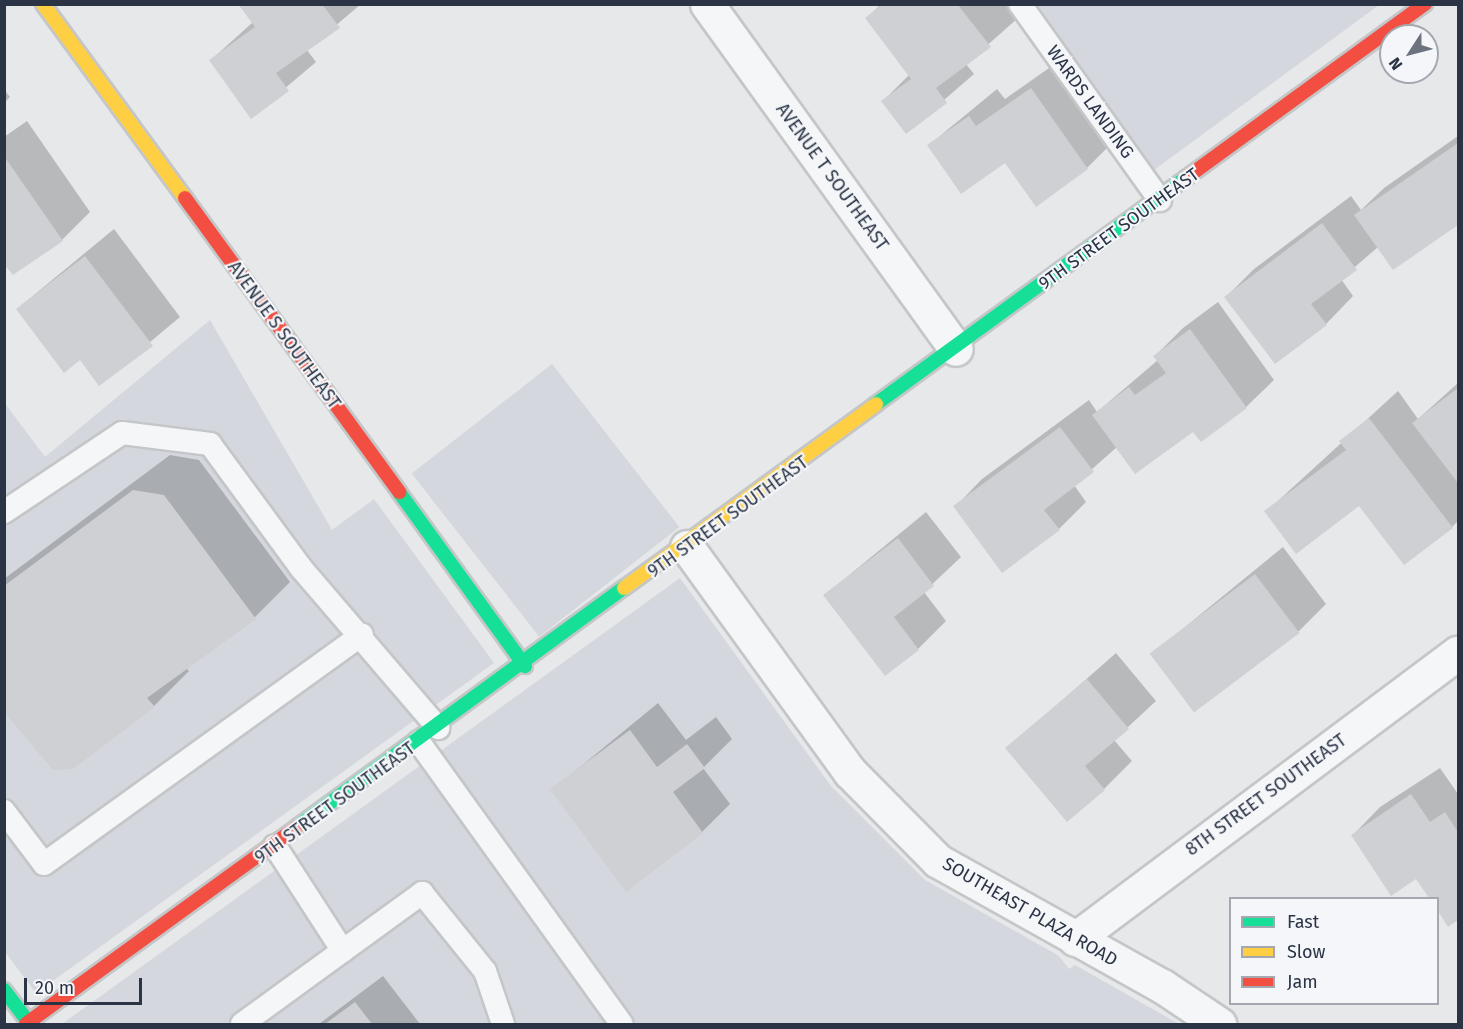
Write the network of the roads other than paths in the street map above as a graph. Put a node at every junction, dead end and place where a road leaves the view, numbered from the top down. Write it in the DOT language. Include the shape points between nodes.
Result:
graph roads {
  1 [pos="43,4"];
  2 [pos="707,4"];
  3 [pos="1020,4"];
  4 [pos="1425,4"];
  5 [pos="1160,200"];
  6 [pos="956,349"];
  7 [pos="4,512"];
  8 [pos="687,548"];
  9 [pos="362,635"];
  10 [pos="1458,653"];
  11 [pos="525,666"];
  12 [pos="438,728"];
  13 [pos="419,742"];
  14 [pos="4,811"];
  15 [pos="275,846"];
  16 [pos="1075,939"];
  17 [pos="343,951"];
  18 [pos="4,990"];
  19 [pos="1210,1022"];
  20 [pos="28,1024"];
  21 [pos="242,1024"];
  22 [pos="504,1024"];
  23 [pos="622,1024"];
  1 -- 11 [label="street, AVENUE S SOUTHEAST"];
  2 -- 6 [label="street, AVENUE T SOUTHEAST"];
  3 -- 5 [label="lane, WARDS LANDING"];
  4 -- 5 [label="street, 9TH STREET SOUTHEAST"];
  5 -- 6 [label="street, 9TH STREET SOUTHEAST"];
  6 -- 8 [label="street, 9TH STREET SOUTHEAST"];
  7 -- 9 [label="lane" via="122,433 210,444 301,568"];
  8 -- 11 [label="street, 9TH STREET SOUTHEAST"];
  8 -- 16 [label="street, SOUTHEAST PLAZA ROAD" via="850,772 891,819 938,861"];
  9 -- 12 [label="lane"];
  9 -- 14 [label="lane" via="44,864"];
  10 -- 16 [label="street, 8TH STREET SOUTHEAST"];
  11 -- 12 [label="street, 9TH STREET SOUTHEAST"];
  12 -- 13 [label="street, 9TH STREET SOUTHEAST"];
  13 -- 15 [label="street, 9TH STREET SOUTHEAST"];
  13 -- 23 [label="lane"];
  15 -- 17 [label="lane"];
  15 -- 20 [label="street, 9TH STREET SOUTHEAST"];
  16 -- 19 [label="street, SOUTHEAST PLAZA ROAD"];
  17 -- 21 [label="lane"];
  17 -- 22 [label="lane" via="422,893 485,971"];
  18 -- 20 [label="street"];
}
